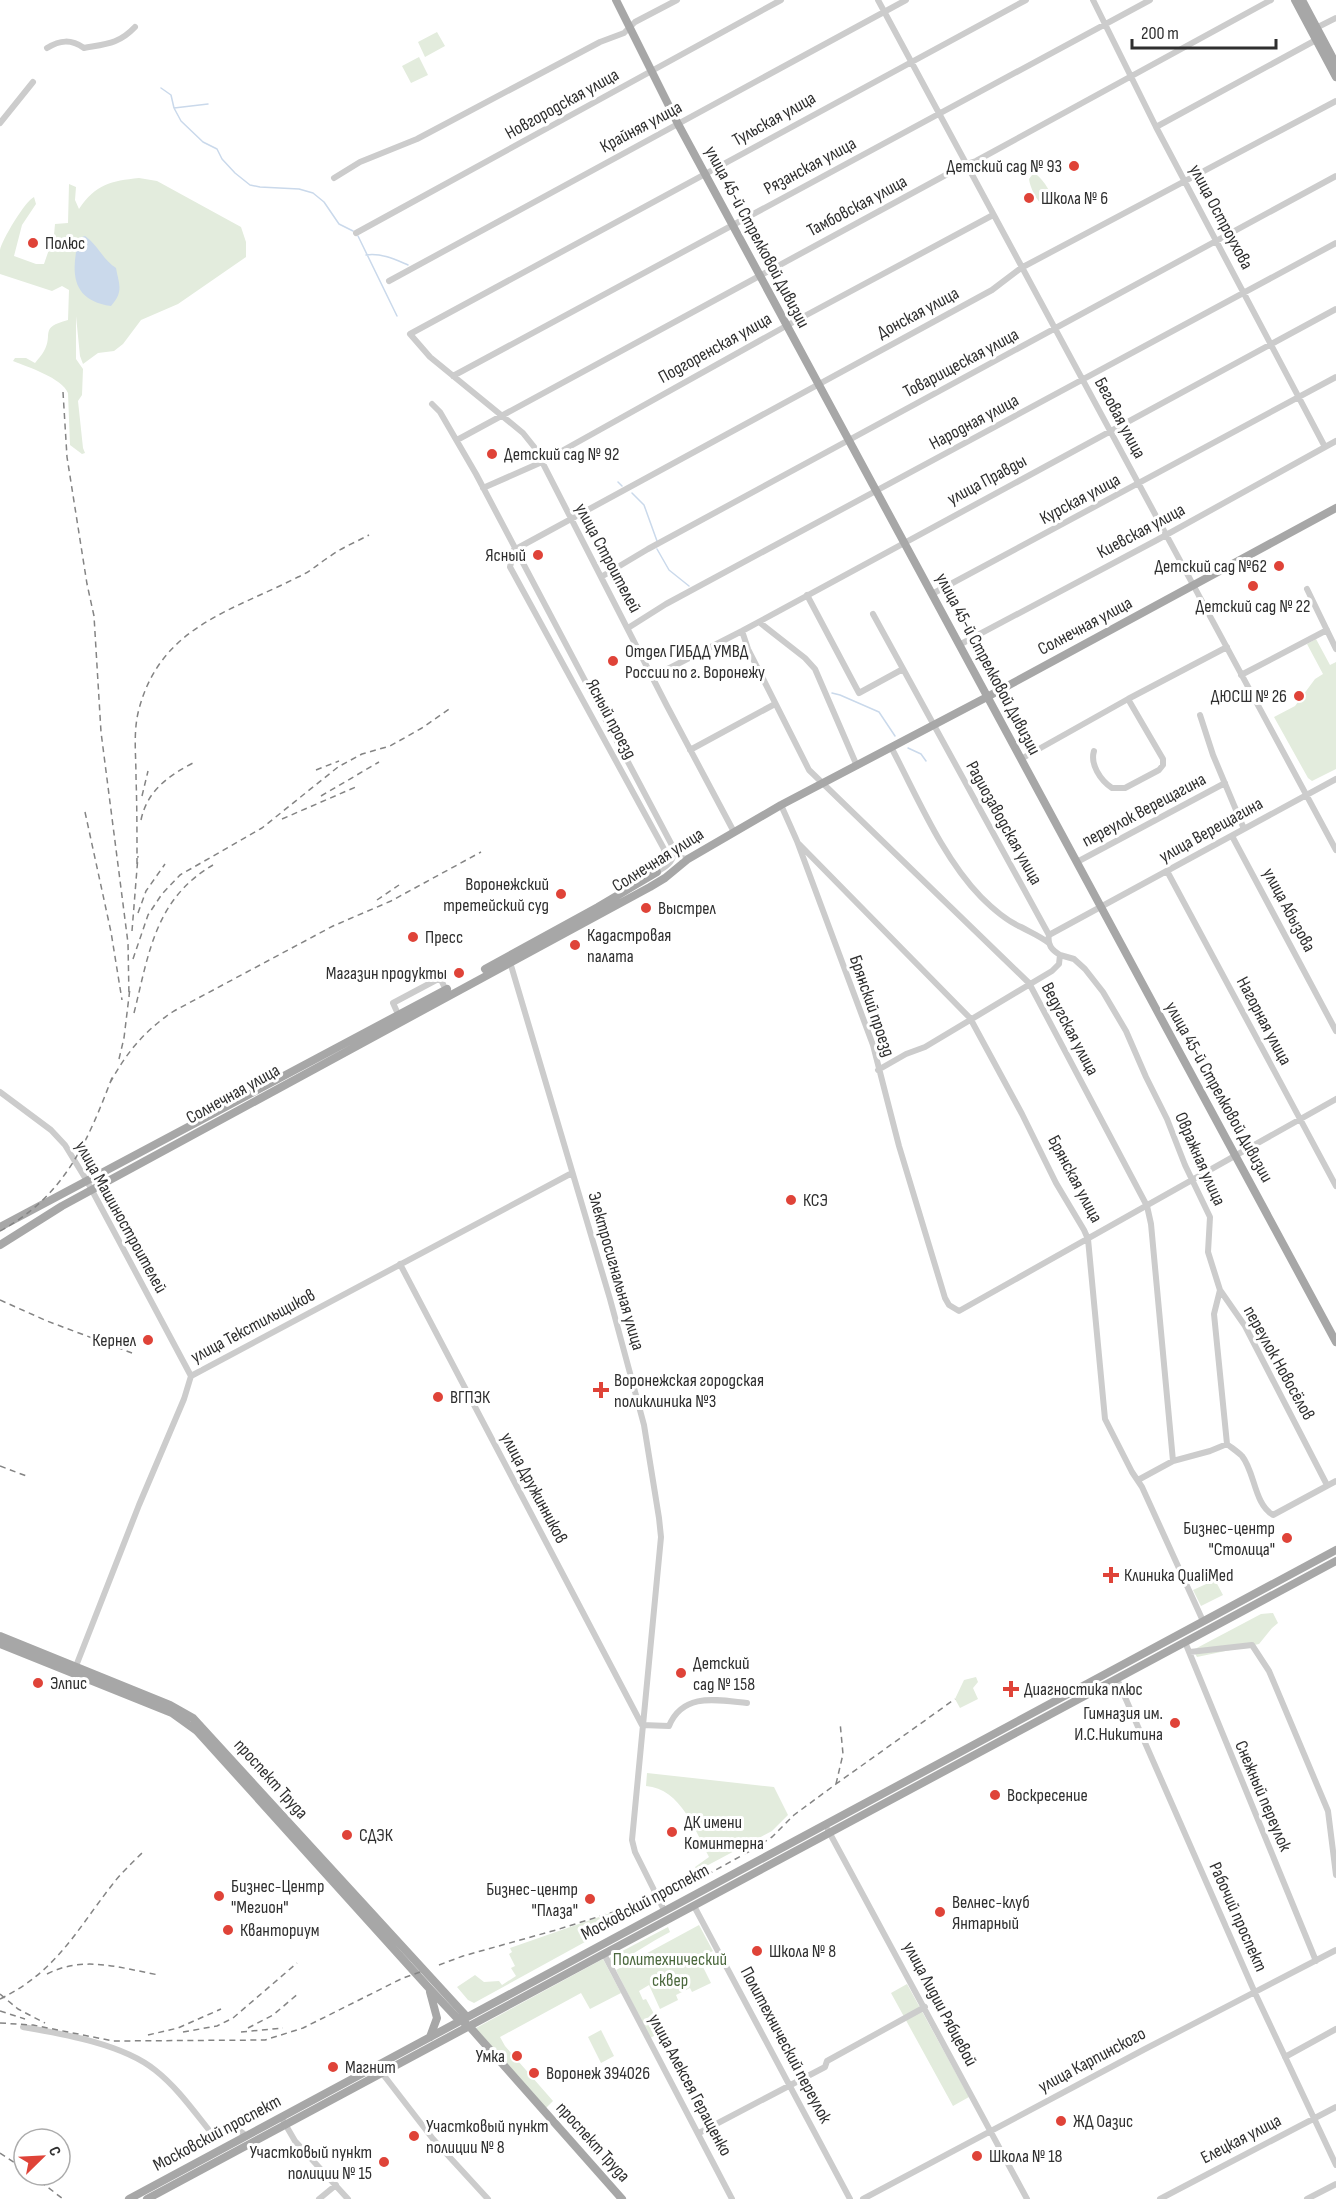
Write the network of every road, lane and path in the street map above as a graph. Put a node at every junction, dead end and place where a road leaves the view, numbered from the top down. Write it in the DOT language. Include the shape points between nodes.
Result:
graph roads {
  1 [pos="616,0"];
  2 [pos="677,0"];
  3 [pos="781,0"];
  4 [pos="878,0"];
  5 [pos="906,0"];
  6 [pos="1026,0"];
  7 [pos="1093,0"];
  8 [pos="1150,0"];
  9 [pos="1271,0"];
  10 [pos="1295,0"];
  11 [pos="1302,0"];
  12 [pos="884,12"];
  13 [pos="1336,18"];
  14 [pos="1105,24"];
  15 [pos="629,26"];
  16 [pos="135,27"];
  17 [pos="1317,28"];
  18 [pos="1316,40"];
  19 [pos="47,48"];
  20 [pos="911,63"];
  21 [pos="1336,64"];
  22 [pos="651,72"];
  23 [pos="1131,77"];
  24 [pos="1336,77"];
  25 [pos="33,82"];
  26 [pos="1336,101"];
  27 [pos="938,114"];
  28 [pos="0,123"];
  29 [pos="678,124"];
  30 [pos="1156,127"];
  31 [pos="966,164"];
  32 [pos="704,174"];
  33 [pos="1336,176"];
  34 [pos="334,178"];
  35 [pos="1185,181"];
  36 [pos="993,215"];
  37 [pos="732,225"];
  38 [pos="356,233"];
  39 [pos="1216,241"];
  40 [pos="1336,243"];
  41 [pos="1021,268"];
  42 [pos="759,275"];
  43 [pos="389,281"];
  44 [pos="1244,293"];
  45 [pos="1336,309"];
  46 [pos="786,326"];
  47 [pos="1055,329"];
  48 [pos="410,334"];
  49 [pos="1271,344"];
  50 [pos="453,376"];
  51 [pos="1336,377"];
  52 [pos="1083,380"];
  53 [pos="818,384"];
  54 [pos="1299,397"];
  55 [pos="432,404"];
  56 [pos="502,415"];
  57 [pos="1110,431"];
  58 [pos="457,440"];
  59 [pos="848,441"];
  60 [pos="1336,441"];
  61 [pos="1325,447"];
  62 [pos="542,462"];
  63 [pos="1139,484"];
  64 [pos="483,488"];
  65 [pos="876,492"];
  66 [pos="1336,508"];
  67 [pos="570,519"];
  68 [pos="1166,534"];
  69 [pos="903,542"];
  70 [pos="514,550"];
  71 [pos="601,577"];
  72 [pos="1194,586"];
  73 [pos="524,589"];
  74 [pos="1307,589"];
  75 [pos="932,594"];
  76 [pos="807,595"];
  77 [pos="540,597"];
  78 [pos="873,615"];
  79 [pos="759,621"];
  80 [pos="628,628"];
  81 [pos="1327,630"];
  82 [pos="742,631"];
  83 [pos="959,645"];
  84 [pos="1335,646"];
  85 [pos="1227,648"];
  86 [pos="903,669"];
  87 [pos="1241,675"];
  88 [pos="652,677"];
  89 [pos="987,697"];
  90 [pos="1128,699"];
  91 [pos="775,704"];
  92 [pos="1200,716"];
  93 [pos="933,725"];
  94 [pos="891,747"];
  95 [pos="690,750"];
  96 [pos="1094,751"];
  97 [pos="1021,759"];
  98 [pos="857,766"];
  99 [pos="1336,779"];
  100 [pos="823,783"];
  101 [pos="1225,783"];
  102 [pos="1306,795"];
  103 [pos="781,805"];
  104 [pos="1244,829"];
  105 [pos="734,832"];
  106 [pos="1232,836"];
  107 [pos="797,841"];
  108 [pos="673,847"];
  109 [pos="1336,850"];
  110 [pos="688,859"];
  111 [pos="1077,862"];
  112 [pos="1167,871"];
  113 [pos="657,872"];
  114 [pos="1100,907"];
  115 [pos="1049,935"];
  116 [pos="1049,943"];
  117 [pos="1060,955"];
  118 [pos="508,960"];
  119 [pos="1029,983"];
  120 [pos="446,990"];
  121 [pos="398,1014"];
  122 [pos="970,1018"];
  123 [pos="1336,1030"];
  124 [pos="878,1070"];
  125 [pos="0,1092"];
  126 [pos="1336,1100"];
  127 [pos="1300,1119"];
  128 [pos="1236,1156"];
  129 [pos="572,1173"];
  130 [pos="87,1181"];
  131 [pos="1192,1181"];
  132 [pos="1336,1186"];
  133 [pos="92,1191"];
  134 [pos="1147,1206"];
  135 [pos="23,1214"];
  136 [pos="0,1227"];
  137 [pos="29,1227"];
  138 [pos="1088,1239"];
  139 [pos="0,1245"];
  140 [pos="400,1264"];
  141 [pos="1220,1290"];
  142 [pos="1336,1342"];
  143 [pos="191,1376"];
  144 [pos="1227,1444"];
  145 [pos="1173,1461"];
  146 [pos="1138,1480"];
  147 [pos="1336,1480"];
  148 [pos="1327,1485"];
  149 [pos="1336,1550"];
  150 [pos="1336,1561"];
  151 [pos="1203,1621"];
  152 [pos="1208,1630"];
  153 [pos="0,1636"];
  154 [pos="1185,1642"];
  155 [pos="0,1644"];
  156 [pos="1190,1652"];
  157 [pos="75,1670"];
  158 [pos="1117,1679"];
  159 [pos="747,1704"];
  160 [pos="642,1725"];
  161 [pos="240,1773"];
  162 [pos="1334,1827"];
  163 [pos="827,1829"];
  164 [pos="1336,1875"];
  165 [pos="694,1906"];
  166 [pos="664,1910"];
  167 [pos="1336,1950"];
  168 [pos="604,1954"];
  169 [pos="1316,1961"];
  170 [pos="428,1987"];
  171 [pos="1255,1993"];
  172 [pos="925,2007"];
  173 [pos="466,2021"];
  174 [pos="23,2027"];
  175 [pos="1336,2029"];
  176 [pos="430,2037"];
  177 [pos="1285,2057"];
  178 [pos="382,2073"];
  179 [pos="791,2086"];
  180 [pos="1336,2107"];
  181 [pos="1316,2118"];
  182 [pos="283,2121"];
  183 [pos="991,2130"];
  184 [pos="699,2133"];
  185 [pos="246,2136"];
  186 [pos="1336,2165"];
  187 [pos="1336,2184"];
  188 [pos="336,2185"];
  189 [pos="129,2199"];
  190 [pos="147,2199"];
  191 [pos="319,2199"];
  192 [pos="348,2199"];
  193 [pos="488,2199"];
  194 [pos="622,2199"];
  195 [pos="732,2199"];
  196 [pos="850,2199"];
  197 [pos="863,2199"];
  198 [pos="1027,2199"];
  199 [pos="1160,2199"];
  200 [pos="1307,2199"];
  1 -- 15 [label="main road, улица 45-й Стрелковой Дивизии"];
  2 -- 15 [label="street, Новгородская улица"];
  3 -- 22 [label="street, Новгородская улица"];
  4 -- 12 [label="street, Беговая улица"];
  5 -- 12 [label="street, Крайняя улица"];
  6 -- 20 [label="street, Тульская улица"];
  7 -- 14 [label="street, улица Остроухова"];
  8 -- 14 [label="street, Рязанская улица"];
  9 -- 23 [label="street, Тамбовская улица"];
  10 -- 18 [label="main road"];
  11 -- 17 [label="main road"];
  12 -- 20 [label="street, Беговая улица"];
  12 -- 29 [label="street, Крайняя улица"];
  13 -- 17 [label="street"];
  14 -- 23 [label="street, улица Остроухова"];
  14 -- 27 [label="street, Рязанская улица"];
  15 -- 22 [label="main road, улица 45-й Стрелковой Дивизии"];
  15 -- 34 [label="street, Новгородская улица" via="619,36 600,42 417,139 360,162"];
  16 -- 19 [label="street" via="125,38 113,42 84,48 58,41"];
  17 -- 21 [label="main road"];
  18 -- 24 [label="main road"];
  18 -- 30 [label="street"];
  20 -- 27 [label="street, Беговая улица"];
  20 -- 32 [label="street, Тульская улица"];
  22 -- 29 [label="main road, улица 45-й Стрелковой Дивизии"];
  22 -- 38 [label="street, Новгородская улица"];
  23 -- 30 [label="street, улица Остроухова"];
  23 -- 31 [label="street, Тамбовская улица"];
  25 -- 28 [label="street"];
  26 -- 35 [label="street, Донская улица"];
  27 -- 31 [label="street, Беговая улица"];
  27 -- 37 [label="street, Рязанская улица"];
  29 -- 32 [label="main road, улица 45-й Стрелковой Дивизии"];
  29 -- 43 [label="street, Крайняя улица"];
  30 -- 35 [label="street, улица Остроухова"];
  31 -- 36 [label="street, Беговая улица"];
  31 -- 42 [label="street, Тамбовская улица"];
  32 -- 37 [label="main road, улица 45-й Стрелковой Дивизии"];
  32 -- 48 [label="street, Тульская улица"];
  33 -- 39 [label="street, Товарищеская улица"];
  35 -- 39 [label="street, улица Остроухова"];
  35 -- 41 [label="street, Донская улица"];
  36 -- 41 [label="street, Беговая улица"];
  36 -- 46 [label="street, Подгоренская улица"];
  37 -- 42 [label="main road, улица 45-й Стрелковой Дивизии"];
  37 -- 50 [label="street, Рязанская улица"];
  39 -- 44 [label="street, улица Остроухова"];
  39 -- 47 [label="street, Товарищеская улица"];
  40 -- 44 [label="street, Народная улица"];
  41 -- 47 [label="street, Беговая улица"];
  41 -- 53 [label="street, Донская улица" via="992,290"];
  42 -- 46 [label="main road, улица 45-й Стрелковой Дивизии"];
  42 -- 56 [label="street, Тамбовская улица"];
  44 -- 49 [label="street, улица Остроухова"];
  44 -- 52 [label="street, Народная улица"];
  45 -- 49 [label="street, улица Правды"];
  46 -- 53 [label="main road, улица 45-й Стрелковой Дивизии"];
  46 -- 62 [label="street, Подгоренская улица"];
  47 -- 52 [label="street, Беговая улица"];
  47 -- 59 [label="street, Товарищеская улица"];
  48 -- 50 [label="street, улица Строителей" via="423,351"];
  49 -- 54 [label="street, улица Остроухова"];
  49 -- 57 [label="street, улица Правды"];
  50 -- 56 [label="street, улица Строителей"];
  51 -- 54 [label="street, Курская улица"];
  52 -- 57 [label="street, Беговая улица"];
  52 -- 65 [label="street, Народная улица"];
  53 -- 59 [label="main road, улица 45-й Стрелковой Дивизии"];
  53 -- 67 [label="street, Донская улица"];
  54 -- 61 [label="street, улица Остроухова"];
  54 -- 63 [label="street, Курская улица"];
  55 -- 58 [label="street, Ясный проезд"];
  56 -- 58 [label="street, Тамбовская улица"];
  56 -- 62 [label="street, улица Строителей" via="523,433"];
  57 -- 63 [label="street, Беговая улица"];
  57 -- 69 [label="street, улица Правды"];
  58 -- 64 [label="street, Ясный проезд"];
  59 -- 65 [label="main road, улица 45-й Стрелковой Дивизии"];
  59 -- 71 [label="street, Товарищеская улица"];
  60 -- 61 [label="street, Киевская улица"];
  61 -- 68 [label="street, Киевская улица"];
  62 -- 64 [label="street, Подгоренская улица"];
  62 -- 67 [label="street, улица Строителей"];
  63 -- 68 [label="street, Беговая улица"];
  63 -- 75 [label="street, Курская улица"];
  64 -- 70 [label="street, Ясный проезд"];
  65 -- 69 [label="main road, улица 45-й Стрелковой Дивизии"];
  65 -- 80 [label="street, Народная улица"];
  66 -- 72 [label="main road, Солнечная улица"];
  67 -- 70 [label="street, Донская улица"];
  67 -- 71 [label="street, улица Строителей"];
  68 -- 72 [label="street, Беговая улица"];
  68 -- 83 [label="street, Киевская улица"];
  69 -- 75 [label="main road, улица 45-й Стрелковой Дивизии"];
  69 -- 76 [label="street, улица Правды"];
  70 -- 73 [label="street, Ясный проезд" via="510,567"];
  70 -- 77 [label="street, Ясный проезд"];
  71 -- 80 [label="street, улица Строителей"];
  72 -- 85 [label="street, Беговая улица"];
  72 -- 89 [label="main road, Солнечная улица"];
  73 -- 77 [label="street"];
  73 -- 113 [label="street, Ясный проезд" via="664,849 664,860"];
  74 -- 81 [label="street"];
  75 -- 83 [label="main road, улица 45-й Стрелковой Дивизии"];
  76 -- 79 [label="street, улица Правды"];
  76 -- 86 [label="street" via="859,693"];
  77 -- 108 [label="street, Ясный проезд"];
  78 -- 86 [label="street, Радиозаводская улица"];
  79 -- 82 [label="street, улица Правды"];
  79 -- 98 [label="street" via="815,669"];
  80 -- 88 [label="street, улица Строителей"];
  81 -- 84 [label="street"];
  81 -- 87 [label="street"];
  82 -- 88 [label="street, улица Правды"];
  82 -- 91 [label="street, Ведугская улица"];
  83 -- 89 [label="main road, улица 45-й Стрелковой Дивизии"];
  85 -- 87 [label="street, Беговая улица"];
  85 -- 90 [label="street"];
  86 -- 93 [label="street, Радиозаводская улица"];
  87 -- 102 [label="street, Беговая улица"];
  88 -- 95 [label="street, улица Строителей"];
  89 -- 93 [label="main road, Солнечная улица"];
  89 -- 97 [label="main road, улица 45-й Стрелковой Дивизии"];
  90 -- 96 [label="street" via="1163,765 1125,788 1112,788 1102,780 1093,762"];
  90 -- 97 [label="street"];
  91 -- 95 [label="street"];
  91 -- 100 [label="street, Ведугская улица" via="804,763"];
  92 -- 101 [label="street"];
  93 -- 94 [label="main road, Солнечная улица"];
  93 -- 115 [label="street, Радиозаводская улица"];
  94 -- 98 [label="main road, Солнечная улица"];
  94 -- 116 [label="street, Овражная улица" via="946,851 981,897 1006,918"];
  95 -- 105 [label="street, улица Строителей"];
  97 -- 111 [label="main road, улица 45-й Стрелковой Дивизии"];
  98 -- 100 [label="main road, Солнечная улица"];
  99 -- 102 [label="street, улица Верещагина"];
  100 -- 103 [label="main road, Солнечная улица"];
  100 -- 119 [label="street, Ведугская улица"];
  101 -- 104 [label="street"];
  101 -- 111 [label="street, переулок Верещагина"];
  102 -- 104 [label="street, улица Верещагина"];
  102 -- 109 [label="street, Беговая улица"];
  103 -- 105 [label="main road, Солнечная улица"];
  103 -- 107 [label="street, Брянский проезд"];
  104 -- 106 [label="street, улица Верещагина"];
  105 -- 110 [label="main road, Солнечная улица"];
  106 -- 112 [label="street, улица Верещагина"];
  106 -- 123 [label="street, улица Абызова"];
  107 -- 122 [label="street, Брянская улица"];
  107 -- 124 [label="street, Брянский проезд"];
  108 -- 110 [label="street, Ясный проезд" via="678,856"];
  108 -- 113 [label="street" via="670,863"];
  110 -- 118 [label="main road, Солнечная улица" via="665,879"];
  111 -- 114 [label="main road, улица 45-й Стрелковой Дивизии"];
  112 -- 114 [label="street, улица Верещагина"];
  112 -- 127 [label="street, Нагорная улица"];
  113 -- 118 [label="main road, Солнечная улица"];
  114 -- 115 [label="street, улица Верещагина"];
  114 -- 128 [label="main road, улица 45-й Стрелковой Дивизии"];
  115 -- 116 [label="street"];
  116 -- 117 [label="street, Овражная улица"];
  117 -- 119 [label="street" via="1059,964 1052,971"];
  117 -- 131 [label="street, Овражная улица" via="1074,959 1085,969 1115,1011"];
  118 -- 120 [label="main road, Солнечная улица"];
  118 -- 129 [label="street, Электросигнальная улица"];
  118 -- 133 [label="main road, Солнечная улица"];
  119 -- 122 [label="street"];
  119 -- 134 [label="street, Ведугская улица"];
  120 -- 121 [label="main road, Солнечная улица"];
  120 -- 121 [label="street" via="440,978 393,1003"];
  121 -- 130 [label="main road, Солнечная улица"];
  122 -- 124 [label="street" via="925,1047"];
  122 -- 138 [label="street, Брянская улица"];
  124 -- 138 [label="street, Брянский проезд" via="949,1305 959,1311"];
  125 -- 130 [label="street, улица Машиностроителей" via="59,1137"];
  126 -- 127 [label="street"];
  127 -- 128 [label="street"];
  127 -- 132 [label="street, Нагорная улица"];
  128 -- 131 [label="street"];
  128 -- 142 [label="main road, улица 45-й Стрелковой Дивизии"];
  129 -- 140 [label="street, улица Текстильщиков"];
  129 -- 160 [label="street, Электросигнальная улица" via="644,1425 659,1518 661,1537"];
  130 -- 133 [label="street, улица Машиностроителей"];
  130 -- 135 [label="main road, Солнечная улица"];
  131 -- 134 [label="street"];
  131 -- 141 [label="street, Овражная улица" via="1210,1217 1208,1252"];
  133 -- 137 [label="main road, Солнечная улица"];
  133 -- 143 [label="street, улица Машиностроителей"];
  134 -- 138 [label="street"];
  134 -- 145 [label="street, Ведугская улица"];
  135 -- 136 [label="main road, Солнечная улица"];
  135 -- 137 [label="main road"];
  137 -- 139 [label="main road, Солнечная улица"];
  138 -- 146 [label="street, Брянская улица" via="1105,1419"];
  140 -- 143 [label="street, улица Текстильщиков"];
  140 -- 160 [label="street, улица Дружинников"];
  141 -- 144 [label="street, Овражная улица" via="1214,1314"];
  141 -- 148 [label="street, переулок Новосёлов" via="1245,1326"];
  143 -- 157 [label="street, улица Текстильщиков"];
  144 -- 145 [label="street"];
  144 -- 148 [label="street" via="1242,1457 1262,1502 1273,1515"];
  145 -- 146 [label="street"];
  146 -- 151 [label="street, Брянская улица"];
  147 -- 148 [label="street"];
  149 -- 151 [label="main road, Московский проспект"];
  150 -- 152 [label="main road, Московский проспект"];
  151 -- 152 [label="main road, Брянская улица"];
  151 -- 163 [label="main road, Московский проспект"];
  152 -- 154 [label="main road, Московский проспект"];
  153 -- 157 [label="main road, проспект Труда"];
  154 -- 156 [label="street, Снежный переулок"];
  154 -- 158 [label="main road, Московский проспект"];
  155 -- 157 [label="main road, проспект Труда"];
  156 -- 162 [label="street" via="1252,1645 1257,1650"];
  156 -- 169 [label="street, Снежный переулок"];
  157 -- 161 [label="main road, проспект Труда" via="180,1710 202,1727"];
  158 -- 163 [label="main road, Московский проспект"];
  158 -- 171 [label="street, Рабочий проспект"];
  159 -- 160 [label="street" via="690,1702 679,1709 669,1726"];
  160 -- 166 [label="street, Электросигнальная улица" via="632,1840"];
  161 -- 170 [label="main road, проспект Труда"];
  161 -- 173 [label="main road, проспект Труда"];
  162 -- 164 [label="street"];
  163 -- 165 [label="main road, Московский проспект"];
  163 -- 166 [label="main road, Московский проспект"];
  163 -- 172 [label="street, улица Лидии Рябцевой"];
  165 -- 168 [label="main road, Московский проспект"];
  165 -- 179 [label="street, Политехнический переулок"];
  166 -- 173 [label="main road, Московский проспект"];
  167 -- 169 [label="street, улица Карпинского"];
  168 -- 173 [label="main road, Московский проспект"];
  168 -- 184 [label="street, улица Алексея Геращенко"];
  169 -- 171 [label="street, улица Карпинского"];
  170 -- 173 [label="main road, проспект Труда"];
  170 -- 176 [label="main road" via="437,2018"];
  171 -- 177 [label="street, Рабочий проспект"];
  171 -- 183 [label="street, улица Карпинского"];
  172 -- 179 [label="street" via="827,2061 825,2067"];
  172 -- 183 [label="street, улица Лидии Рябцевой"];
  173 -- 176 [label="main road, Московский проспект"];
  173 -- 178 [label="main road, Московский проспект"];
  173 -- 194 [label="main road, проспект Труда"];
  174 -- 185 [label="street" via="130,2055 158,2072 213,2135 238,2130"];
  175 -- 177 [label="street"];
  176 -- 182 [label="main road, Московский проспект"];
  177 -- 181 [label="street, Рабочий проспект"];
  178 -- 182 [label="main road, Московский проспект"];
  178 -- 193 [label="street" via="427,2132"];
  179 -- 184 [label="street"];
  179 -- 196 [label="street, Политехнический переулок"];
  180 -- 181 [label="street, Елецкая улица"];
  181 -- 186 [label="street, Рабочий проспект"];
  181 -- 199 [label="street, Елецкая улица"];
  182 -- 185 [label="main road, Московский проспект"];
  182 -- 188 [label="street" via="295,2141"];
  182 -- 190 [label="main road, Московский проспект"];
  183 -- 197 [label="street, улица Карпинского"];
  183 -- 198 [label="street, улица Лидии Рябцевой"];
  184 -- 195 [label="street, улица Алексея Геращенко"];
  185 -- 189 [label="main road, Московский проспект"];
  187 -- 200 [label="street"];
  188 -- 191 [label="street"];
  188 -- 192 [label="street"];
}
